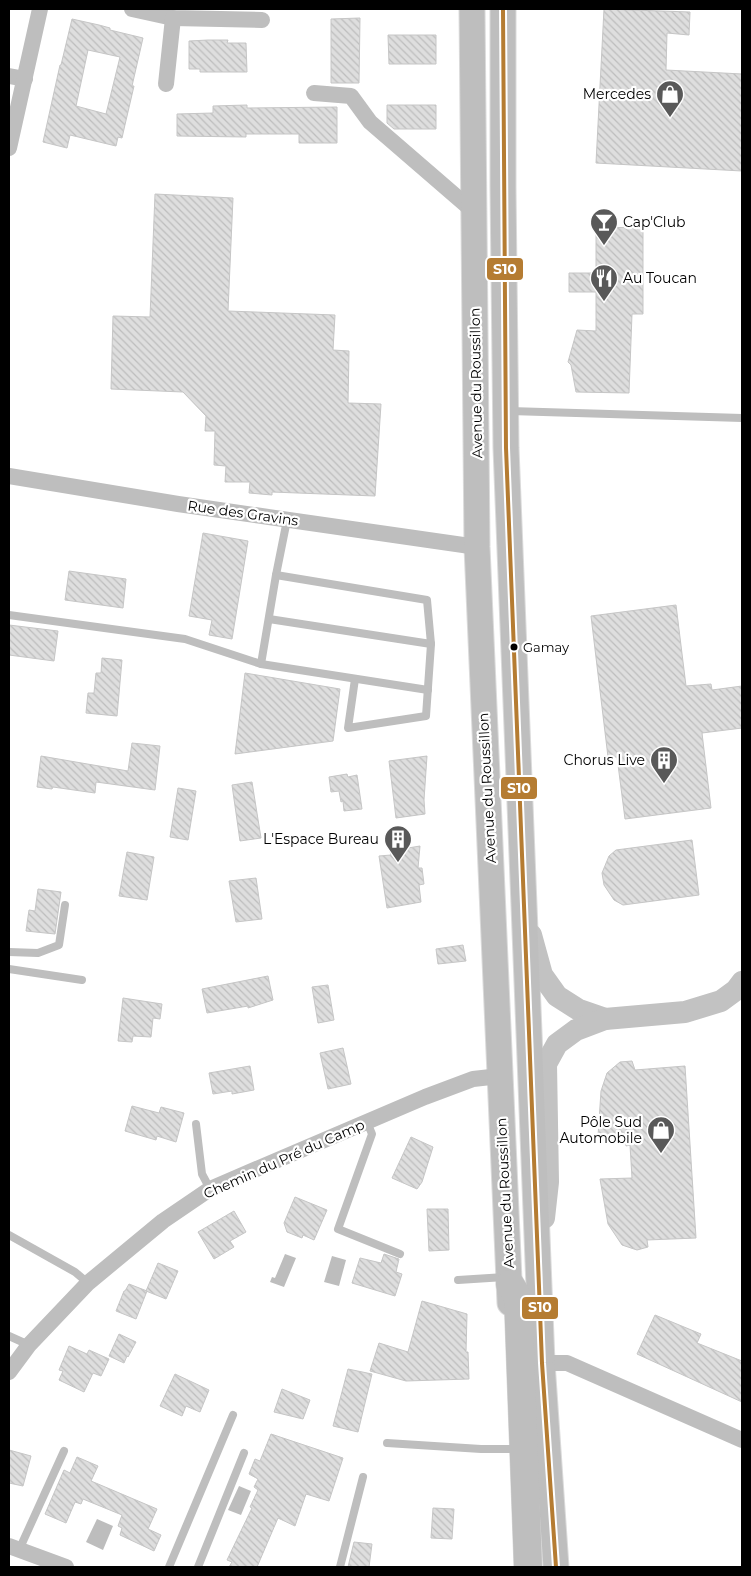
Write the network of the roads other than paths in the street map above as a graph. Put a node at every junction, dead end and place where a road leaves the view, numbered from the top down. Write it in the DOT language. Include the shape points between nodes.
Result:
graph roads {
  1 [pos="40,9"];
  2 [pos="132,9"];
  3 [pos="472,9"];
  4 [pos="503,9"];
  5 [pos="173,18"];
  6 [pos="262,20"];
  7 [pos="17,78"];
  8 [pos="166,84"];
  9 [pos="314,93"];
  10 [pos="9,148"];
  11 [pos="474,211"];
  12 [pos="505,411"];
  13 [pos="742,418"];
  14 [pos="9,476"];
  15 [pos="287,520"];
  16 [pos="477,547"];
  17 [pos="276,575"];
  18 [pos="9,615"];
  19 [pos="268,619"];
  20 [pos="431,644"];
  21 [pos="261,664"];
  22 [pos="354,679"];
  23 [pos="428,690"];
  24 [pos="65,905"];
  25 [pos="526,915"];
  26 [pos="9,952"];
  27 [pos="9,969"];
  28 [pos="82,980"];
  29 [pos="742,982"];
  30 [pos="605,1019"];
  31 [pos="500,1076"];
  32 [pos="367,1122"];
  33 [pos="196,1124"];
  34 [pos="210,1189"];
  35 [pos="9,1235"];
  36 [pos="400,1254"];
  37 [pos="538,1265"];
  38 [pos="458,1280"];
  39 [pos="510,1280"];
  40 [pos="88,1283"];
  41 [pos="9,1336"];
  42 [pos="29,1345"];
  43 [pos="542,1362"];
  44 [pos="9,1372"];
  45 [pos="234,1415"];
  46 [pos="742,1440"];
  47 [pos="387,1443"];
  48 [pos="512,1449"];
  49 [pos="64,1451"];
  50 [pos="244,1453"];
  51 [pos="363,1477"];
  52 [pos="14,1548"];
  53 [pos="66,1567"];
  54 [pos="169,1567"];
  55 [pos="198,1567"];
  56 [pos="340,1567"];
  57 [pos="517,1567"];
  58 [pos="528,1567"];
  59 [pos="556,1567"];
  1 -- 7 [label="street"];
  2 -- 5 [label="street"];
  3 -- 11 [label="main road, Avenue du Roussillon"];
  4 -- 12 [label="main road, Avenue du Roussillon"];
  5 -- 6 [label="street"];
  5 -- 8 [label="street"];
  7 -- 10 [label="street"];
  9 -- 11 [label="street" via="351,96 370,122"];
  11 -- 16 [label="main road, Avenue du Roussillon"];
  12 -- 13 [label="lane"];
  12 -- 25 [label="main road, Avenue du Roussillon"];
  14 -- 15 [label="street, Rue des Gravins"];
  15 -- 16 [label="street, Rue des Gravins"];
  15 -- 17 [label="lane"];
  16 -- 31 [label="main road, Avenue du Roussillon"];
  17 -- 19 [label="lane"];
  17 -- 20 [label="lane" via="427,600"];
  18 -- 21 [label="lane" via="185,639"];
  19 -- 20 [label="lane"];
  19 -- 21 [label="lane"];
  20 -- 23 [label="lane"];
  21 -- 22 [label="lane"];
  22 -- 23 [label="lane"];
  22 -- 23 [label="lane" via="348,728 426,716"];
  24 -- 26 [label="lane" via="59,945 38,953"];
  25 -- 30 [label="street" via="542,974 557,996 579,1010"];
  25 -- 37 [label="main road, Avenue du Roussillon"];
  27 -- 28 [label="lane"];
  29 -- 30 [label="street" via="721,1001 686,1012"];
  30 -- 37 [label="street" via="576,1030 556,1044 546,1064 548,1182"];
  31 -- 32 [label="street, Chemin du Pré du Camp" via="473,1079"];
  31 -- 39 [label="main road, Avenue du Roussillon"];
  32 -- 34 [label="street, Chemin du Pré du Camp"];
  32 -- 36 [label="lane" via="372,1134 338,1229"];
  33 -- 34 [label="lane" via="202,1174"];
  34 -- 40 [label="street, Chemin du Pré du Camp" via="163,1221"];
  35 -- 40 [label="lane" via="75,1272"];
  37 -- 43 [label="main road, Avenue du Roussillon"];
  38 -- 39 [label="lane"];
  39 -- 48 [label="main road, Avenue du Roussillon"];
  39 -- 58 [label="highway" via="518,1297"];
  40 -- 42 [label="street, Chemin du Pré du Camp"];
  41 -- 42 [label="lane"];
  42 -- 44 [label="street, Chemin du Pré du Camp"];
  43 -- 46 [label="street" via="567,1363"];
  43 -- 59 [label="main road, Avenue du Roussillon"];
  45 -- 54 [label="lane"];
  47 -- 48 [label="lane"];
  48 -- 57 [label="main road, Avenue du Roussillon"];
  49 -- 52 [label="lane"];
  50 -- 55 [label="lane"];
  51 -- 56 [label="lane"];
  52 -- 53 [label="street"];
}
